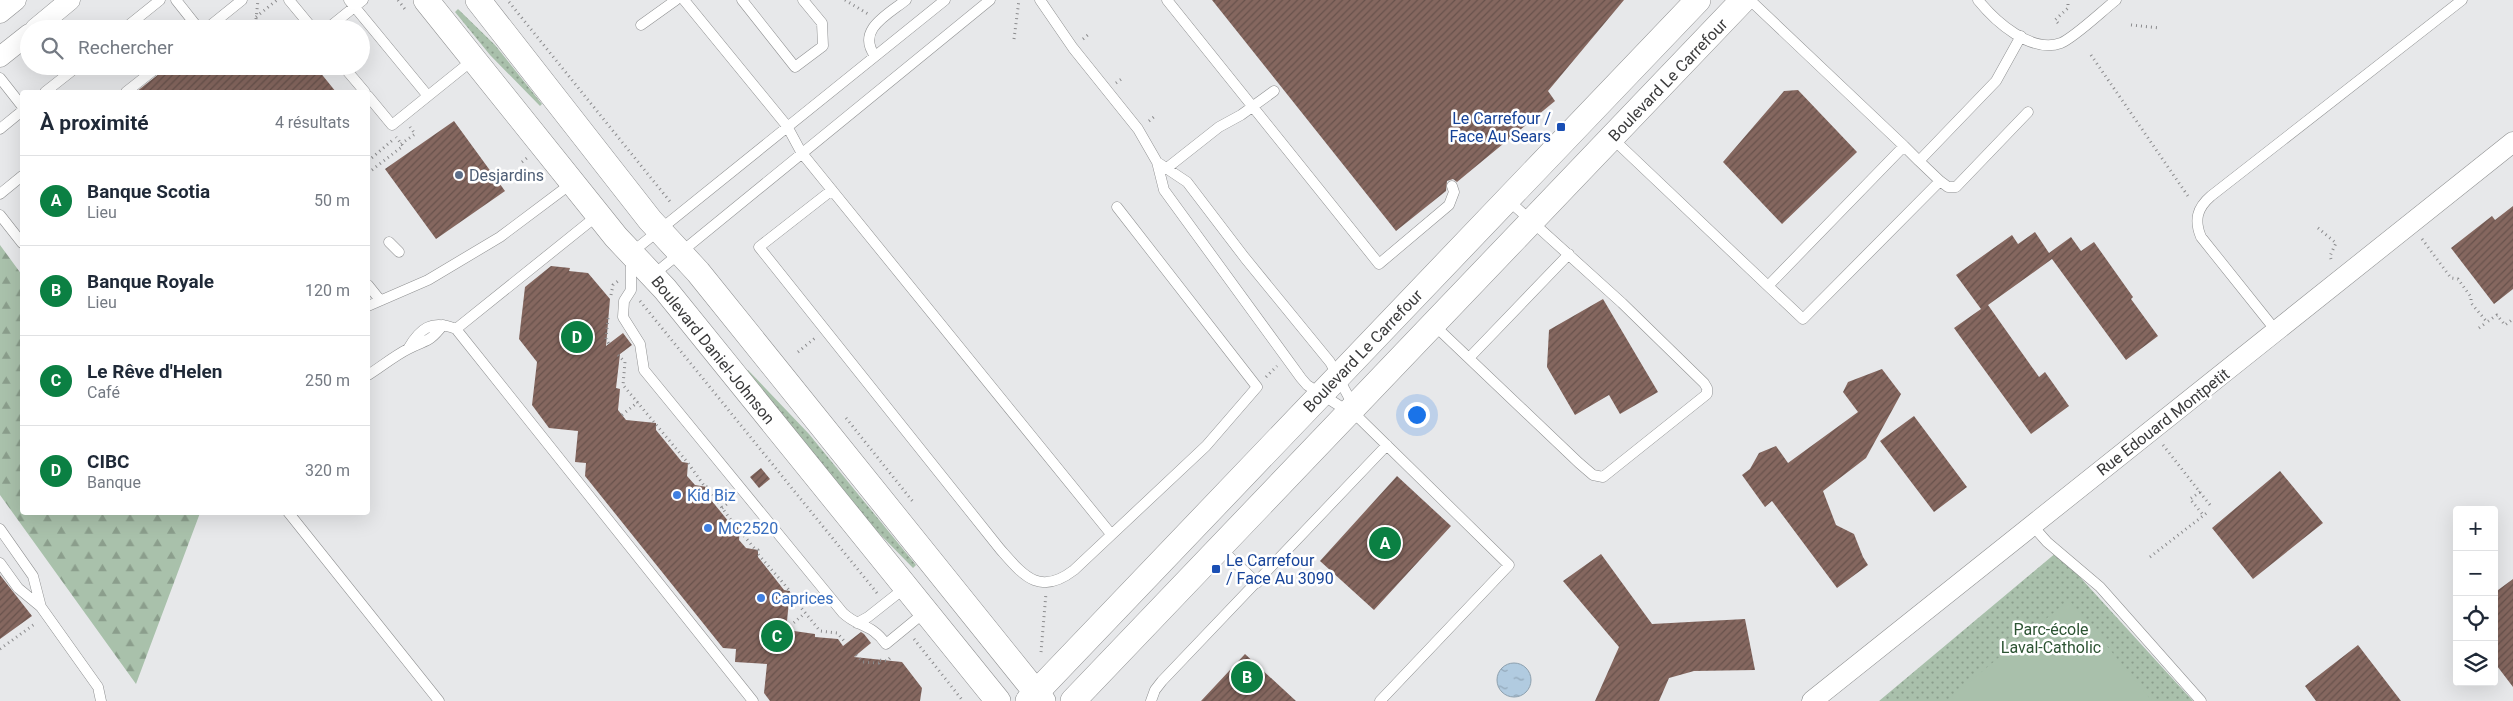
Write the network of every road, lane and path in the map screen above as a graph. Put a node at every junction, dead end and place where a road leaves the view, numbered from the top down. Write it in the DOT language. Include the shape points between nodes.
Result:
graph roads {
  1 [pos="16,0"];
  2 [pos="70,0"];
  3 [pos="160,0"];
  4 [pos="176,0"];
  5 [pos="242,0"];
  6 [pos="258,0"];
  7 [pos="277,0"];
  8 [pos="289,0"];
  9 [pos="363,0"];
  10 [pos="426,0"];
  11 [pos="478,0"];
  12 [pos="507,0"];
  13 [pos="676,0"];
  14 [pos="684,0"];
  15 [pos="742,0"];
  16 [pos="803,0"];
  17 [pos="846,0"];
  18 [pos="906,0"];
  19 [pos="946,0"];
  20 [pos="990,0"];
  21 [pos="1020,0"];
  22 [pos="1040,0"];
  23 [pos="1167,0"];
  24 [pos="1698,0"];
  25 [pos="1743,0"];
  26 [pos="1750,0"];
  27 [pos="1971,0"];
  28 [pos="2068,0"];
  29 [pos="2462,0"];
  30 [pos="2109,2"];
  31 [pos="352,3"];
  32 [pos="1980,3"];
  33 [pos="0,13"];
  34 [pos="870,16"];
  35 [pos="256,17"];
  36 [pos="46,20"];
  37 [pos="135,20"];
  38 [pos="192,20"];
  39 [pos="217,20"];
  40 [pos="256,20"];
  41 [pos="305,20"];
  42 [pos="336,20"];
  43 [pos="366,20"];
  44 [pos="2058,23"];
  45 [pos="2131,24"];
  46 [pos="370,25"];
  47 [pos="642,25"];
  48 [pos="2160,28"];
  49 [pos="2021,36"];
  50 [pos="1014,39"];
  51 [pos="20,41"];
  52 [pos="2091,55"];
  53 [pos="875,56"];
  54 [pos="0,57"];
  55 [pos="474,60"];
  56 [pos="67,75"];
  57 [pos="148,75"];
  58 [pos="351,75"];
  59 [pos="0,78"];
  60 [pos="48,90"];
  61 [pos="129,90"];
  62 [pos="363,90"];
  63 [pos="1274,90"];
  64 [pos="428,96"];
  65 [pos="370,98"];
  66 [pos="20,103"];
  67 [pos="1254,106"];
  68 [pos="2028,112"];
  69 [pos="20,113"];
  70 [pos="417,121"];
  71 [pos="787,126"];
  72 [pos="409,127"];
  73 [pos="0,129"];
  74 [pos="396,137"];
  75 [pos="1612,138"];
  76 [pos="2513,142"];
  77 [pos="401,144"];
  78 [pos="1904,146"];
  79 [pos="801,152"];
  80 [pos="370,159"];
  81 [pos="1918,161"];
  82 [pos="1157,162"];
  83 [pos="1167,168"];
  84 [pos="370,172"];
  85 [pos="20,178"];
  86 [pos="1940,181"];
  87 [pos="573,182"];
  88 [pos="1452,186"];
  89 [pos="832,190"];
  90 [pos="0,194"];
  91 [pos="669,200"];
  92 [pos="1508,200"];
  93 [pos="1116,207"];
  94 [pos="2199,210"];
  95 [pos="0,215"];
  96 [pos="599,215"];
  97 [pos="1532,221"];
  98 [pos="2318,228"];
  99 [pos="659,230"];
  100 [pos="2422,239"];
  101 [pos="20,241"];
  102 [pos="389,242"];
  103 [pos="398,252"];
  104 [pos="631,253"];
  105 [pos="680,253"];
  106 [pos="1569,254"];
  107 [pos="2334,264"];
  108 [pos="652,276"];
  109 [pos="1768,286"];
  110 [pos="370,288"];
  111 [pos="380,300"];
  112 [pos="370,305"];
  113 [pos="645,306"];
  114 [pos="2513,319"];
  115 [pos="2487,322"];
  116 [pos="1433,325"];
  117 [pos="2479,328"];
  118 [pos="456,329"];
  119 [pos="825,330"];
  120 [pos="2277,332"];
  121 [pos="798,352"];
  122 [pos="618,355"];
  123 [pos="1469,358"];
  124 [pos="370,374"];
  125 [pos="1330,385"];
  126 [pos="638,402"];
  127 [pos="1354,412"];
  128 [pos="622,415"];
  129 [pos="1387,445"];
  130 [pos="2163,445"];
  131 [pos="2200,492"];
  132 [pos="2210,505"];
  133 [pos="2208,512"];
  134 [pos="290,515"];
  135 [pos="2204,516"];
  136 [pos="2032,526"];
  137 [pos="0,529"];
  138 [pos="1110,534"];
  139 [pos="747,539"];
  140 [pos="743,544"];
  141 [pos="1220,548"];
  142 [pos="2150,556"];
  143 [pos="0,563"];
  144 [pos="1048,582"];
  145 [pos="1257,583"];
  146 [pos="906,587"];
  147 [pos="879,594"];
  148 [pos="44,611"];
  149 [pos="926,612"];
  150 [pos="805,613"];
  151 [pos="857,623"];
  152 [pos="790,626"];
  153 [pos="913,638"];
  154 [pos="846,643"];
  155 [pos="0,649"];
  156 [pos="1041,652"];
  157 [pos="1036,698"];
  158 [pos="101,701"];
  159 [pos="439,701"];
  160 [pos="753,701"];
  161 [pos="963,701"];
  162 [pos="998,701"];
  163 [pos="1073,701"];
  164 [pos="1151,701"];
  165 [pos="1380,701"];
  166 [pos="1812,701"];
  167 [pos="2201,701"];
  1 -- 33 [label="street"];
  2 -- 36 [label="street"];
  3 -- 37 [label="lane"];
  4 -- 38 [label="lane"];
  5 -- 39 [label="lane"];
  6 -- 35 [label="path"];
  7 -- 35 [label="path"];
  8 -- 41 [label="lane"];
  9 -- 31 [label="lane"];
  10 -- 55 [label="street, Boulevard Daniel-Johnson"];
  11 -- 99 [label="street"];
  12 -- 91 [label="path"];
  13 -- 47 [label="lane"];
  14 -- 71 [label="lane"];
  15 -- 16 [label="lane" via="796,67 823,46 822,23"];
  17 -- 34 [label="path"];
  18 -- 53 [label="lane" via="870,30 868,43"];
  19 -- 53 [label="lane"];
  20 -- 79 [label="lane"];
  21 -- 50 [label="path"];
  22 -- 82 [label="lane" via="1073,48 1127,113"];
  23 -- 67 [label="lane"];
  24 -- 92 [label="street, Boulevard Le Carrefour"];
  25 -- 75 [label="street, Boulevard Le Carrefour"];
  26 -- 78 [label="lane"];
  27 -- 32 [label="lane"];
  28 -- 44 [label="path" via="2068,8 2055,20"];
  29 -- 94 [label="lane" via="2211,196"];
  30 -- 49 [label="lane" via="2060,44 2043,44"];
  31 -- 42 [label="lane"];
  31 -- 43 [label="lane"];
  32 -- 49 [label="lane"];
  35 -- 40 [label="path"];
  45 -- 48 [label="path"];
  46 -- 64 [label="lane"];
  49 -- 81 [label="lane" via="1996,81"];
  51 -- 54 [label="street"];
  52 -- 94 [label="path"];
  53 -- 71 [label="lane"];
  55 -- 64 [label="lane"];
  55 -- 87 [label="street, Boulevard Daniel-Johnson"];
  56 -- 60 [label="lane"];
  57 -- 61 [label="lane"];
  58 -- 62 [label="lane"];
  59 -- 66 [label="lane"];
  63 -- 67 [label="lane"];
  64 -- 65 [label="lane" via="392,125"];
  67 -- 83 [label="lane" via="1219,127"];
  67 -- 88 [label="lane" via="1380,264 1449,205 1454,192"];
  68 -- 86 [label="lane" via="1956,187 1948,187"];
  69 -- 73 [label="lane"];
  70 -- 72 [label="path"];
  71 -- 79 [label="lane"];
  71 -- 99 [label="lane"];
  72 -- 74 [label="path"];
  72 -- 77 [label="path" via="415,134"];
  74 -- 77 [label="path"];
  74 -- 80 [label="path"];
  75 -- 97 [label="street, Boulevard Le Carrefour"];
  75 -- 109 [label="lane"];
  76 -- 120 [label="street, Rue Edouard Montpetit"];
  77 -- 84 [label="path" via="404,146"];
  78 -- 81 [label="lane"];
  78 -- 109 [label="lane"];
  79 -- 89 [label="lane"];
  79 -- 105 [label="lane"];
  81 -- 86 [label="lane"];
  82 -- 83 [label="lane"];
  82 -- 125 [label="lane" via="1164,190 1301,378"];
  83 -- 125 [label="lane" via="1187,182 1330,362"];
  85 -- 90 [label="lane"];
  86 -- 109 [label="lane" via="1803,319"];
  87 -- 96 [label="street, Boulevard Daniel-Johnson"];
  87 -- 111 [label="lane" via="506,234 428,280"];
  89 -- 119 [label="lane" via="759,247"];
  89 -- 138 [label="lane"];
  92 -- 97 [label="lane"];
  92 -- 125 [label="street, Boulevard Le Carrefour"];
  93 -- 138 [label="lane" via="1258,387 1206,446"];
  94 -- 120 [label="lane" via="2197,222 2201,237"];
  95 -- 101 [label="lane"];
  96 -- 104 [label="street, Boulevard Daniel-Johnson"];
  96 -- 118 [label="lane"];
  97 -- 106 [label="lane"];
  97 -- 116 [label="street, Boulevard Le Carrefour"];
  98 -- 107 [label="path" via="2336,243 2330,256"];
  99 -- 104 [label="lane"];
  99 -- 105 [label="street"];
  100 -- 115 [label="path" via="2451,278 2458,279 2471,297 2471,303"];
  102 -- 103 [label="lane"];
  104 -- 108 [label="street, Boulevard Daniel-Johnson"];
  104 -- 151 [label="lane" via="632,290 624,302 623,317 640,344 644,370 843,613"];
  105 -- 108 [label="lane"];
  105 -- 157 [label="street"];
  106 -- 123 [label="lane"];
  106 -- 123 [label="lane" via="1704,383 1706,394 1603,477 1598,477 1579,463"];
  108 -- 146 [label="street, Boulevard Daniel-Johnson"];
  110 -- 111 [label="lane"];
  111 -- 112 [label="lane"];
  113 -- 147 [label="path, Boulevard Daniel-Johnson"];
  114 -- 115 [label="path" via="2506,325 2497,314"];
  115 -- 117 [label="path"];
  116 -- 123 [label="lane"];
  116 -- 127 [label="street, Boulevard Le Carrefour"];
  118 -- 124 [label="lane" via="443,325 428,326 416,334 408,348"];
  118 -- 160 [label="lane"];
  119 -- 121 [label="path"];
  119 -- 144 [label="lane" via="1022,575 1029,580"];
  120 -- 136 [label="street, Rue Edouard Montpetit"];
  122 -- 126 [label="path" via="625,362 622,385"];
  125 -- 127 [label="lane"];
  125 -- 127 [label="lane"];
  125 -- 157 [label="street, Boulevard Le Carrefour"];
  126 -- 128 [label="path"];
  126 -- 139 [label="path"];
  127 -- 129 [label="lane"];
  127 -- 141 [label="street, Boulevard Le Carrefour"];
  129 -- 145 [label="lane"];
  129 -- 165 [label="lane" via="1509,565"];
  130 -- 131 [label="path"];
  131 -- 132 [label="path"];
  131 -- 135 [label="path" via="2190,499"];
  133 -- 135 [label="path"];
  134 -- 159 [label="lane"];
  135 -- 142 [label="path"];
  136 -- 166 [label="street, Rue Edouard Montpetit"];
  136 -- 167 [label="lane" via="2100,587"];
  137 -- 148 [label="lane" via="33,576"];
  138 -- 144 [label="lane" via="1065,577"];
  139 -- 140 [label="path"];
  139 -- 150 [label="path"];
  141 -- 145 [label="lane"];
  141 -- 163 [label="street, Boulevard Le Carrefour"];
  143 -- 148 [label="lane" via="18,588"];
  144 -- 156 [label="path"];
  145 -- 164 [label="lane" via="1162,681"];
  146 -- 149 [label="street, Boulevard Daniel-Johnson"];
  146 -- 151 [label="lane"];
  148 -- 155 [label="path"];
  148 -- 158 [label="lane" via="98,687"];
  149 -- 151 [label="lane" via="886,644 876,631"];
  149 -- 162 [label="street, Boulevard Daniel-Johnson"];
  150 -- 152 [label="path"];
  150 -- 154 [label="path" via="820,630 837,633"];
  153 -- 161 [label="path"];
}
